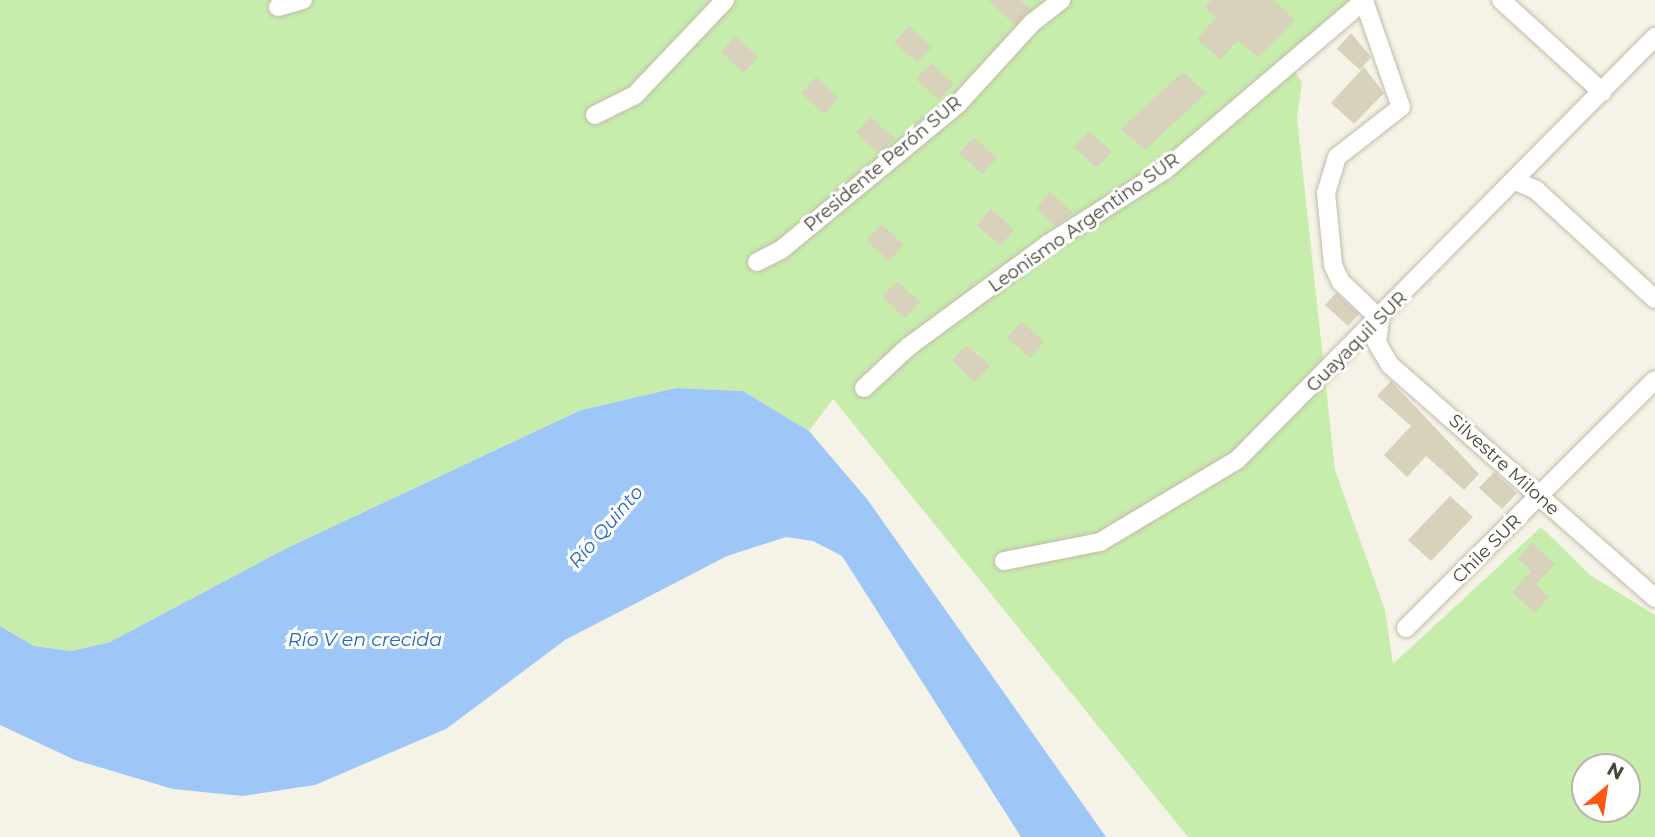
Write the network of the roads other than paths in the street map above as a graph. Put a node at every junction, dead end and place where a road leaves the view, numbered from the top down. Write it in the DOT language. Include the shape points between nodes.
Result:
graph roads {
  1 [pos="303,0"];
  2 [pos="726,0"];
  3 [pos="1061,0"];
  4 [pos="1501,0"];
  5 [pos="1364,1"];
  6 [pos="278,7"];
  7 [pos="1655,37"];
  8 [pos="1602,92"];
  9 [pos="595,115"];
  10 [pos="1516,181"];
  11 [pos="757,261"];
  12 [pos="1655,299"];
  13 [pos="1380,319"];
  14 [pos="1655,380"];
  15 [pos="864,388"];
  16 [pos="1540,497"];
  17 [pos="1004,561"];
  18 [pos="1655,598"];
  19 [pos="1406,628"];
  1 -- 6 [label="street"];
  2 -- 9 [label="street" via="635,94"];
  3 -- 11 [label="street, Presidente Perón SUR" via="1032,23 958,104 782,249"];
  4 -- 8 [label="street"];
  5 -- 13 [label="street" via="1401,107 1337,157 1326,193 1333,265 1341,282"];
  5 -- 15 [label="street, Leonismo Argentino SUR" via="1165,170 1048,244 908,347"];
  7 -- 8 [label="street, Guayaquil SUR"];
  8 -- 10 [label="street, Guayaquil SUR"];
  10 -- 12 [label="street" via="1536,190"];
  10 -- 13 [label="street, Guayaquil SUR"];
  13 -- 16 [label="street, Silvestre Milone" via="1377,343 1390,365"];
  13 -- 17 [label="street, Guayaquil SUR" via="1237,460 1100,542"];
  14 -- 16 [label="street, Chile SUR"];
  16 -- 18 [label="street, Silvestre Milone"];
  16 -- 19 [label="street, Chile SUR"];
}
